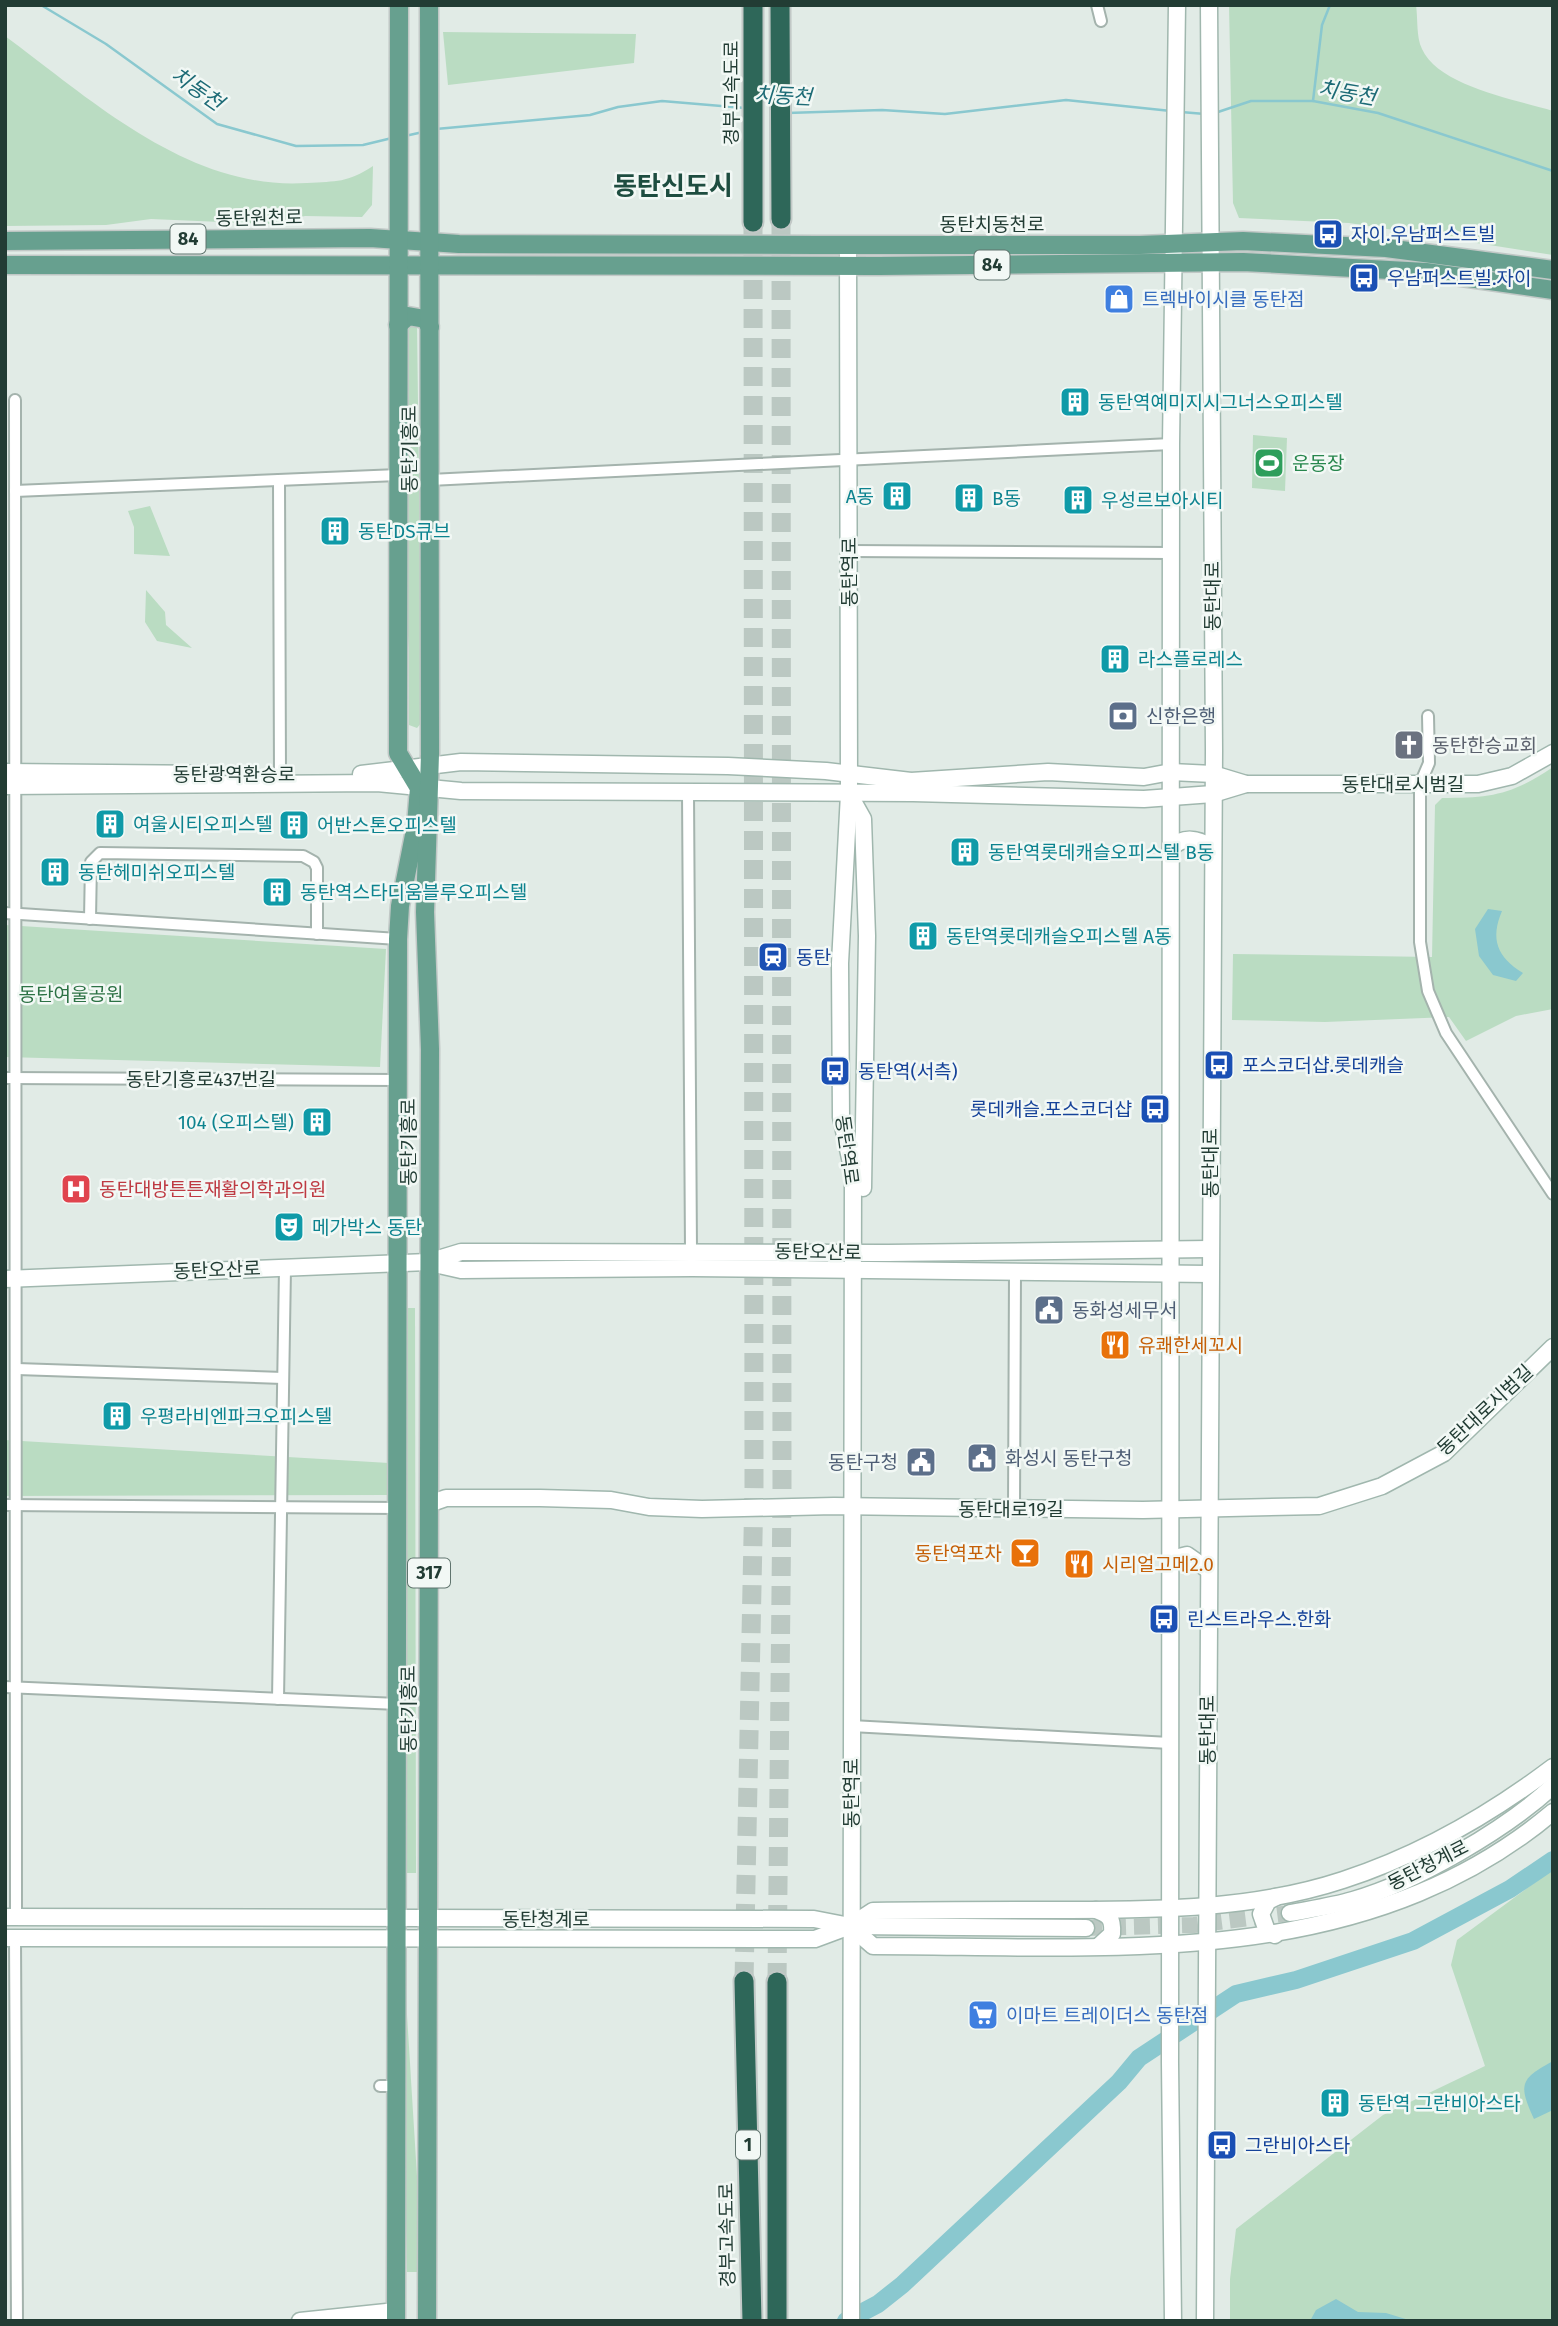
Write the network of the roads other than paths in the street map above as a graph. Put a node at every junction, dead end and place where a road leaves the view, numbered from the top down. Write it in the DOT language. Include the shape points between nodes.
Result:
graph roads {
  1 [pos="399,5"];
  2 [pos="429,5"];
  3 [pos="753,5"];
  4 [pos="780,5"];
  5 [pos="1097,5"];
  6 [pos="1177,5"];
  7 [pos="1209,5"];
  8 [pos="1101,21"];
  9 [pos="781,219"];
  10 [pos="753,222"];
  11 [pos="398,240"];
  12 [pos="5,241"];
  13 [pos="429,242"];
  14 [pos="1210,243"];
  15 [pos="1175,244"];
  16 [pos="848,245"];
  17 [pos="1210,262"];
  18 [pos="398,264"];
  19 [pos="1174,264"];
  20 [pos="5,265"];
  21 [pos="429,265"];
  22 [pos="848,266"];
  23 [pos="1553,270"];
  24 [pos="1553,290"];
  25 [pos="398,326"];
  26 [pos="430,327"];
  27 [pos="15,400"];
  28 [pos="1171,444"];
  29 [pos="848,460"];
  30 [pos="398,475"];
  31 [pos="279,480"];
  32 [pos="430,480"];
  33 [pos="15,491"];
  34 [pos="849,551"];
  35 [pos="1171,553"];
  36 [pos="1429,716"];
  37 [pos="397,722"];
  38 [pos="429,725"];
  39 [pos="1553,753"];
  40 [pos="430,764"];
  41 [pos="407,766"];
  42 [pos="1171,772"];
  43 [pos="849,774"];
  44 [pos="1213,774"];
  45 [pos="280,775"];
  46 [pos="10,779"];
  47 [pos="1246,784"];
  48 [pos="1420,784"];
  49 [pos="912,787"];
  50 [pos="424,789"];
  51 [pos="688,793"];
  52 [pos="849,794"];
  53 [pos="1213,794"];
  54 [pos="1171,798"];
  55 [pos="1213,847"];
  56 [pos="1171,848"];
  57 [pos="845,874"];
  58 [pos="863,874"];
  59 [pos="11,913"];
  60 [pos="90,919"];
  61 [pos="317,934"];
  62 [pos="398,939"];
  63 [pos="11,1078"];
  64 [pos="397,1080"];
  65 [pos="1553,1194"];
  66 [pos="1170,1249"];
  67 [pos="1209,1249"];
  68 [pos="691,1250"];
  69 [pos="1119,1250"];
  70 [pos="859,1253"];
  71 [pos="428,1262"];
  72 [pos="397,1263"];
  73 [pos="285,1268"];
  74 [pos="859,1271"];
  75 [pos="1015,1272"];
  76 [pos="1171,1273"];
  77 [pos="1117,1274"];
  78 [pos="1209,1274"];
  79 [pos="11,1279"];
  80 [pos="1553,1348"];
  81 [pos="17,1369"];
  82 [pos="283,1378"];
  83 [pos="429,1503"];
  84 [pos="11,1505"];
  85 [pos="281,1506"];
  86 [pos="398,1508"];
  87 [pos="852,1508"];
  88 [pos="1014,1509"];
  89 [pos="1171,1509"];
  90 [pos="1207,1509"];
  91 [pos="1171,1559"];
  92 [pos="1207,1570"];
  93 [pos="11,1687"];
  94 [pos="278,1699"];
  95 [pos="398,1704"];
  96 [pos="851,1726"];
  97 [pos="1170,1744"];
  98 [pos="1553,1767"];
  99 [pos="1553,1786"];
  100 [pos="1553,1812"];
  101 [pos="1276,1897"];
  102 [pos="1208,1906"];
  103 [pos="1170,1909"];
  104 [pos="1096,1910"];
  105 [pos="1290,1913"];
  106 [pos="10,1917"];
  107 [pos="397,1918"];
  108 [pos="428,1918"];
  109 [pos="850,1926"];
  110 [pos="1086,1928"];
  111 [pos="1275,1935"];
  112 [pos="10,1938"];
  113 [pos="397,1938"];
  114 [pos="429,1938"];
  115 [pos="1208,1942"];
  116 [pos="1170,1945"];
  117 [pos="1099,1946"];
  118 [pos="744,1981"];
  119 [pos="777,1982"];
  120 [pos="397,1997"];
  121 [pos="428,1997"];
  122 [pos="752,2315"];
  123 [pos="396,2316"];
  124 [pos="17,2321"];
  125 [pos="300,2321"];
  126 [pos="427,2321"];
  127 [pos="777,2321"];
  128 [pos="851,2321"];
  129 [pos="1173,2321"];
  130 [pos="1205,2321"];
  1 -- 11 [label="main road, 동탄기흥로"];
  2 -- 13 [label="main road, 동탄기흥로 / 317"];
  3 -- 10 [label="highway, 경부고속도로"];
  4 -- 9 [label="highway"];
  5 -- 8 [label="street"];
  6 -- 15 [label="street, 동탄대로"];
  7 -- 14 [label="street, 동탄대로"];
  11 -- 12 [label="main road, 동탄원천로 / 84"];
  11 -- 13 [label="main road, 동탄원천로 / 84"];
  11 -- 18 [label="main road, 동탄기흥로"];
  13 -- 16 [label="main road, 동탄치동천로 / 84"];
  13 -- 21 [label="main road, 동탄기흥로 / 317"];
  14 -- 15 [label="main road, 동탄치동천로 / 84"];
  14 -- 17 [label="street, 동탄대로"];
  14 -- 23 [label="main road, 동탄치동천로 / 84" via="1386,248"];
  15 -- 16 [label="main road, 동탄치동천로 / 84"];
  15 -- 19 [label="street, 동탄대로"];
  16 -- 22 [label="street, 동탄역로"];
  17 -- 19 [label="main road, 84"];
  17 -- 24 [label="main road, 84" via="1411,271"];
  17 -- 44 [label="street, 동탄대로"];
  18 -- 20 [label="main road, 84"];
  18 -- 21 [label="main road, 84"];
  18 -- 25 [label="main road, 동탄기흥로"];
  19 -- 22 [label="main road, 84"];
  19 -- 28 [label="street, 동탄대로"];
  21 -- 22 [label="main road, 84"];
  21 -- 26 [label="main road, 동탄기흥로 / 317"];
  22 -- 29 [label="street, 동탄역로"];
  25 -- 26 [label="main road" via="408,316 425,319"];
  25 -- 30 [label="main road, 동탄기흥로"];
  26 -- 32 [label="main road, 동탄기흥로 / 317"];
  27 -- 33 [label="street"];
  28 -- 29 [label="street"];
  28 -- 35 [label="street, 동탄대로"];
  29 -- 32 [label="street"];
  29 -- 34 [label="street, 동탄역로"];
  30 -- 31 [label="street"];
  30 -- 37 [label="main road, 동탄기흥로"];
  31 -- 33 [label="street"];
  31 -- 45 [label="street"];
  32 -- 38 [label="main road, 동탄기흥로 / 317"];
  33 -- 46 [label="street"];
  34 -- 35 [label="street"];
  34 -- 43 [label="street, 동탄역로"];
  35 -- 42 [label="street, 동탄대로"];
  36 -- 48 [label="street" via="1429,763"];
  37 -- 38 [label="main road" via="415,733"];
  37 -- 41 [label="main road, 동탄기흥로" via="398,753"];
  38 -- 40 [label="main road, 동탄기흥로 / 317"];
  39 -- 48 [label="street, 동탄대로시범길" via="1528,769 1493,781"];
  40 -- 41 [label="street, 동탄광역환승로"];
  40 -- 43 [label="street, 동탄광역환승로" via="728,766"];
  40 -- 50 [label="main road, 동탄기흥로 / 317"];
  41 -- 45 [label="street, 동탄광역환승로" via="377,773"];
  41 -- 50 [label="main road, 동탄기흥로"];
  42 -- 44 [label="street"];
  42 -- 49 [label="street" via="1144,777 1048,772"];
  42 -- 54 [label="street, 동탄대로"];
  43 -- 49 [label="street"];
  43 -- 52 [label="street, 동탄역로"];
  44 -- 47 [label="street, 동탄대로시범길"];
  44 -- 53 [label="street, 동탄대로"];
  45 -- 46 [label="street, 동탄광역환승로"];
  46 -- 50 [label="street, 동탄광역환승로" via="377,783"];
  46 -- 59 [label="street"];
  47 -- 48 [label="street, 동탄대로시범길"];
  47 -- 53 [label="street, 동탄대로시범길"];
  48 -- 65 [label="street" via="1420,942 1429,991 1446,1033"];
  49 -- 52 [label="street" via="883,794"];
  49 -- 54 [label="street, 동탄대로시범길"];
  50 -- 51 [label="street, 동탄광역환승로"];
  50 -- 62 [label="main road, 동탄기흥로 / 317" via="400,905"];
  50 -- 71 [label="main road, 동탄기흥로 / 317" via="430,1049"];
  51 -- 52 [label="street"];
  51 -- 68 [label="street"];
  52 -- 57 [label="street, 동탄역로"];
  52 -- 58 [label="street, 동탄역로" via="863,818"];
  53 -- 54 [label="street, 동탄대로시범길"];
  53 -- 55 [label="street, 동탄대로"];
  54 -- 56 [label="street, 동탄대로"];
  55 -- 56 [label="street" via="1188,839"];
  55 -- 67 [label="street, 동탄대로"];
  56 -- 66 [label="street, 동탄대로"];
  57 -- 58 [label="street"];
  57 -- 70 [label="street, 동탄역로" via="840,963 841,1117 853,1172"];
  58 -- 70 [label="street, 동탄역로" via="867,934"];
  59 -- 60 [label="street"];
  59 -- 63 [label="street"];
  60 -- 61 [label="street"];
  60 -- 61 [label="street" via="91,862 100,853 303,856 317,868"];
  61 -- 62 [label="street"];
  62 -- 64 [label="main road, 동탄기흥로 / 317"];
  63 -- 64 [label="street, 동탄기흥로437번길"];
  63 -- 79 [label="street"];
  64 -- 72 [label="main road, 동탄기흥로 / 317"];
  66 -- 67 [label="street, 동탄오산로"];
  66 -- 69 [label="street, 동탄오산로"];
  66 -- 76 [label="street, 동탄대로"];
  67 -- 78 [label="street, 동탄대로"];
  68 -- 70 [label="street, 동탄오산로"];
  68 -- 71 [label="street, 동탄오산로" via="461,1252"];
  69 -- 70 [label="street, 동탄오산로"];
  69 -- 77 [label="street" via="1124,1264"];
  70 -- 74 [label="street, 동탄역로"];
  71 -- 72 [label="street, 동탄오산로"];
  71 -- 74 [label="street, 동탄오산로" via="461,1270"];
  71 -- 83 [label="main road, 동탄기흥로 / 317"];
  72 -- 73 [label="street, 동탄오산로"];
  72 -- 86 [label="main road, 동탄기흥로 / 317"];
  73 -- 79 [label="street, 동탄오산로"];
  73 -- 82 [label="street"];
  74 -- 75 [label="street, 동탄오산로"];
  74 -- 87 [label="street, 동탄역로" via="854,1297"];
  75 -- 77 [label="street, 동탄오산로"];
  75 -- 88 [label="street"];
  76 -- 77 [label="street, 동탄오산로"];
  76 -- 78 [label="street, 동탄오산로"];
  76 -- 89 [label="street, 동탄대로"];
  78 -- 90 [label="street, 동탄대로"];
  79 -- 81 [label="street"];
  80 -- 90 [label="street, 동탄대로시범길" via="1444,1453 1412,1472 1319,1506"];
  81 -- 82 [label="street"];
  81 -- 84 [label="street"];
  82 -- 85 [label="street"];
  83 -- 87 [label="street, 동탄대로19길" via="446,1508 585,1507 652,1516 727,1518 832,1516"];
  83 -- 108 [label="main road, 동탄기흥로 / 317"];
  84 -- 85 [label="street"];
  84 -- 93 [label="street"];
  85 -- 86 [label="street"];
  85 -- 94 [label="street"];
  86 -- 95 [label="main road, 동탄기흥로 / 317"];
  87 -- 88 [label="street, 동탄대로19길"];
  87 -- 96 [label="street, 동탄역로"];
  88 -- 89 [label="street, 동탄대로19길"];
  89 -- 90 [label="street, 동탄대로시범길"];
  89 -- 91 [label="street, 동탄대로"];
  90 -- 92 [label="street, 동탄대로"];
  91 -- 92 [label="street" via="1187,1555"];
  91 -- 97 [label="street, 동탄대로"];
  92 -- 102 [label="street, 동탄대로"];
  93 -- 94 [label="street"];
  93 -- 106 [label="street"];
  94 -- 95 [label="street"];
  95 -- 107 [label="main road, 동탄기흥로 / 317"];
  96 -- 97 [label="street, 동탄대로"];
  96 -- 109 [label="street, 동탄역로"];
  97 -- 103 [label="street, 동탄대로"];
  98 -- 101 [label="street" via="1509,1800 1421,1849 1342,1880"];
  99 -- 105 [label="street, 동탄청계로" via="1493,1831 1441,1861 1354,1900"];
  100 -- 111 [label="street" via="1492,1856 1426,1891 1381,1909"];
  101 -- 102 [label="street"];
  101 -- 111 [label="street" via="1261,1914 1267,1931"];
  102 -- 103 [label="street"];
  102 -- 115 [label="street, 동탄대로"];
  103 -- 104 [label="street"];
  103 -- 116 [label="street, 동탄대로"];
  104 -- 109 [label="street" via="873,1911"];
  104 -- 117 [label="street" via="1113,1923 1112,1934"];
  106 -- 107 [label="street, 동탄청계로"];
  107 -- 108 [label="street, 동탄청계로"];
  107 -- 113 [label="main road, 동탄기흥로 / 317"];
  108 -- 109 [label="street, 동탄청계로" via="814,1919"];
  108 -- 114 [label="main road, 동탄기흥로 / 317"];
  109 -- 110 [label="street, 동탄청계로"];
  109 -- 114 [label="street" via="815,1939"];
  109 -- 117 [label="street" via="873,1946"];
  109 -- 128 [label="street, 동탄역로"];
  111 -- 115 [label="street"];
  112 -- 113 [label="street"];
  112 -- 124 [label="street"];
  113 -- 114 [label="street"];
  113 -- 120 [label="main road, 동탄기흥로 / 317"];
  114 -- 121 [label="main road, 동탄기흥로 / 317"];
  115 -- 116 [label="street"];
  115 -- 130 [label="street, 동탄대로"];
  116 -- 117 [label="street"];
  116 -- 129 [label="street, 동탄대로"];
  118 -- 122 [label="highway, 경부고속도로 / 1"];
  119 -- 127 [label="highway, 1"];
  120 -- 121 [label="main road" via="413,1987"];
  120 -- 123 [label="main road, 동탄기흥로 / 317" via="388,2086"];
  121 -- 126 [label="main road, 동탄기흥로 / 317"];
  123 -- 125 [label="street"];
}
